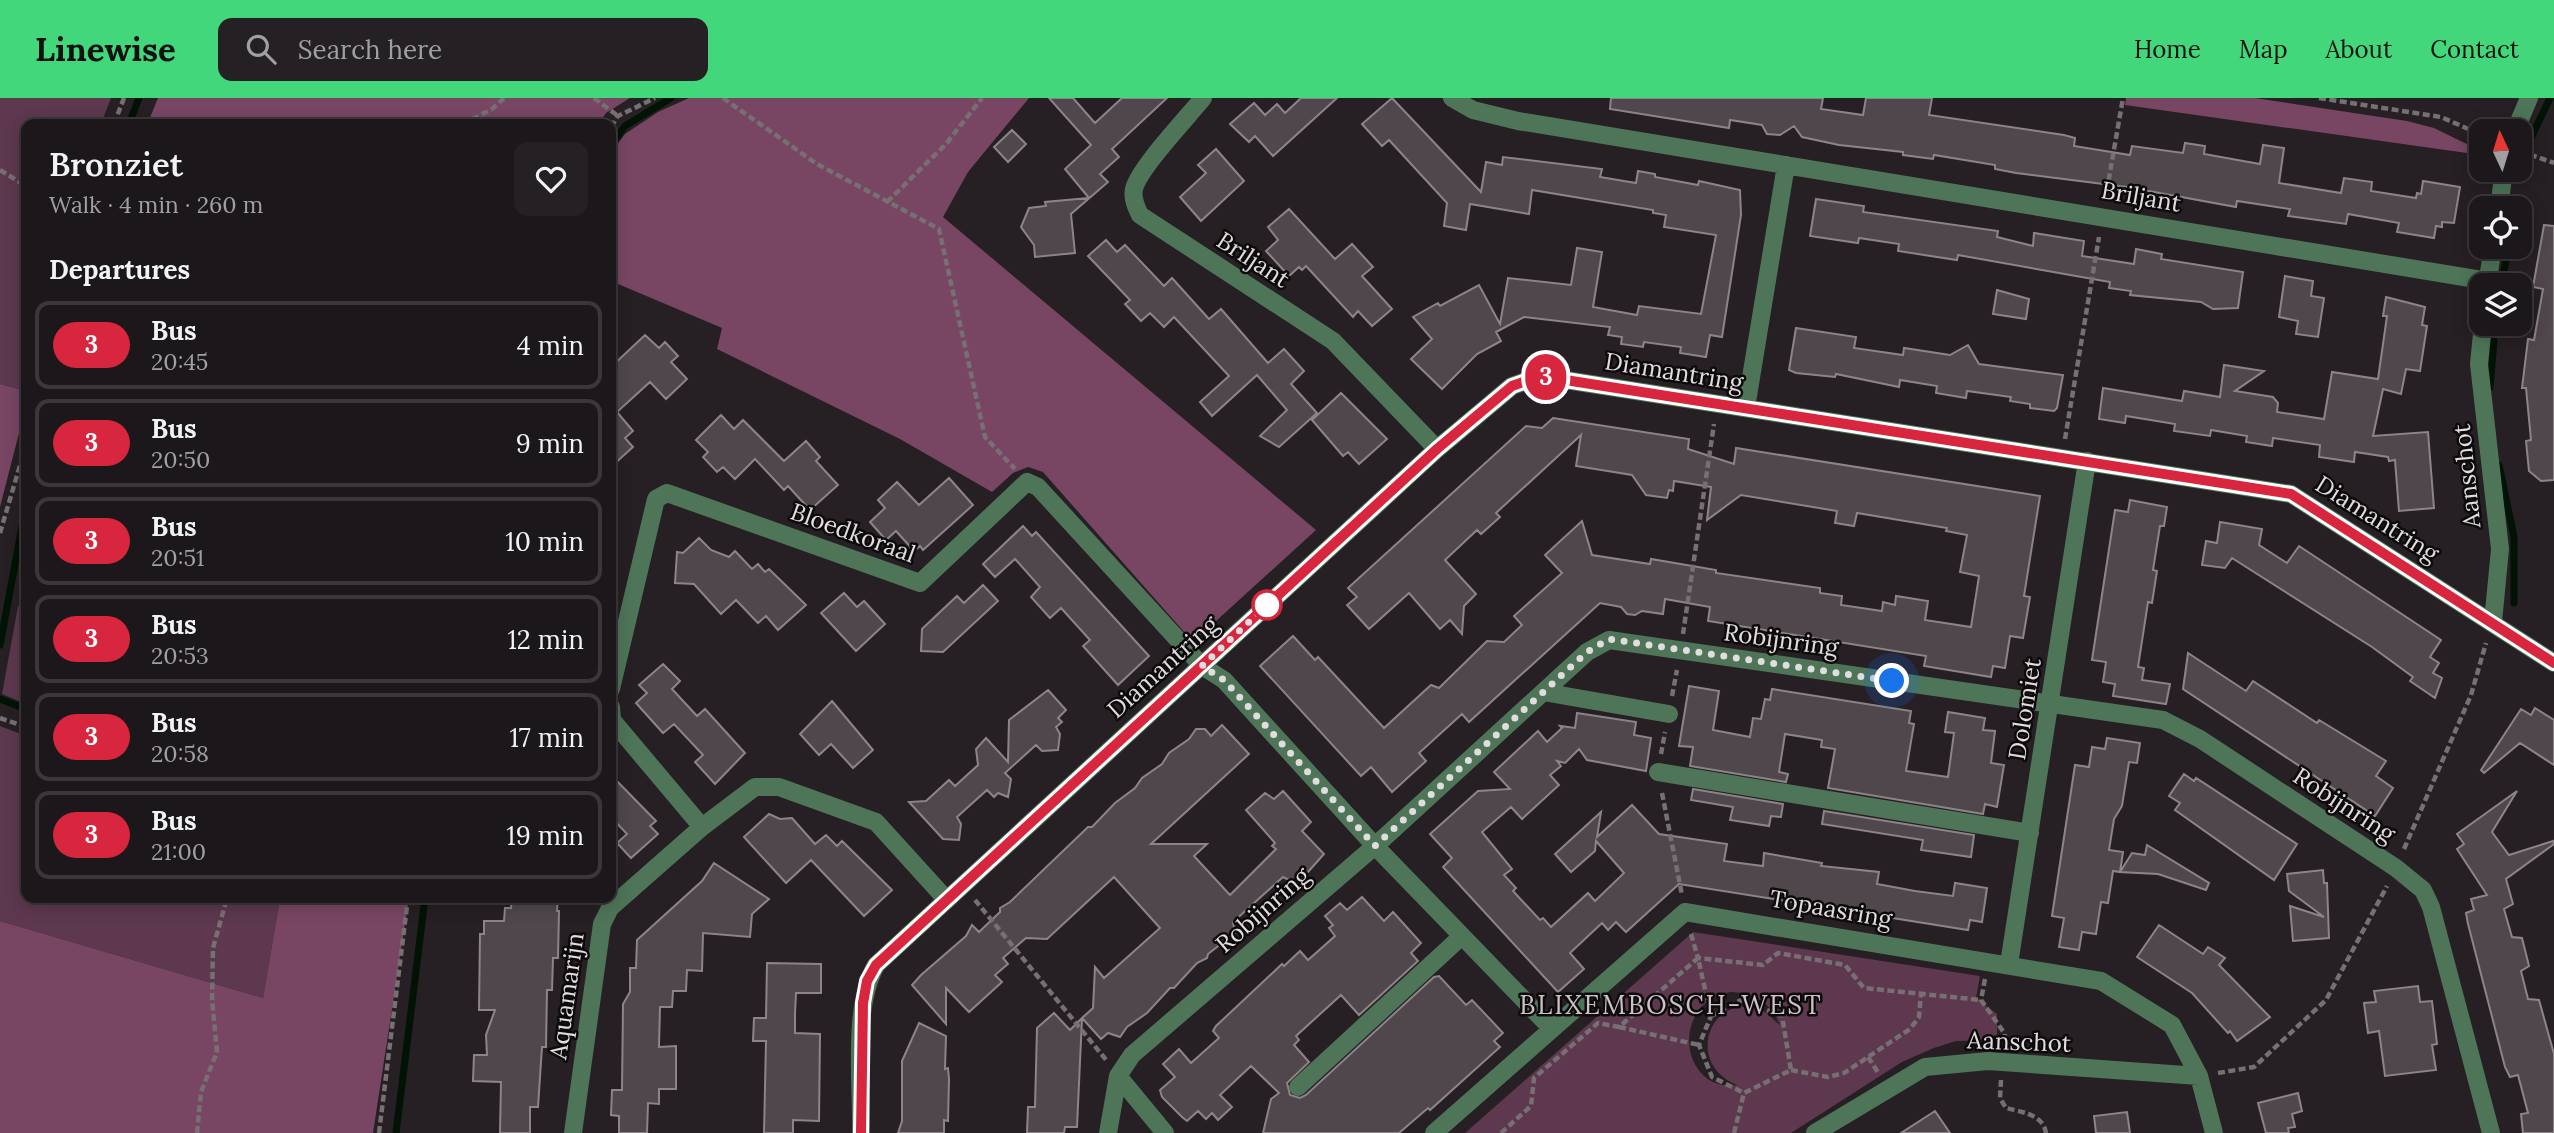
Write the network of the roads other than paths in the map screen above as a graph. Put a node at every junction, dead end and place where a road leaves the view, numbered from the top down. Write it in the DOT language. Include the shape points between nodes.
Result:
graph roads {
  1 [pos="1203,98"];
  2 [pos="1452,98"];
  3 [pos="2529,98"];
  4 [pos="2520,119"];
  5 [pos="1786,165"];
  6 [pos="2469,280"];
  7 [pos="2482,336"];
  8 [pos="1746,408"];
  9 [pos="1437,449"];
  10 [pos="2087,461"];
  11 [pos="2493,622"];
  12 [pos="2554,663"];
  13 [pos="1202,666"];
  14 [pos="616,668"];
  15 [pos="1543,692"];
  16 [pos="2051,704"];
  17 [pos="1669,714"];
  18 [pos="616,725"];
  19 [pos="1658,772"];
  20 [pos="702,827"];
  21 [pos="2030,833"];
  22 [pos="1375,846"];
  23 [pos="946,898"];
  24 [pos="616,901"];
  25 [pos="614,903"];
  26 [pos="1462,936"];
  27 [pos="2008,964"];
  28 [pos="1552,1029"];
  29 [pos="1118,1076"];
  30 [pos="2199,1076"];
  31 [pos="1298,1087"];
  32 [pos="573,1133"];
  33 [pos="861,1133"];
  34 [pos="1108,1133"];
  35 [pos="1165,1133"];
  36 [pos="1434,1133"];
  37 [pos="1815,1133"];
  38 [pos="2214,1133"];
  39 [pos="2491,1133"];
  1 -- 9 [label="street, Briljant" via="1141,175 1133,190 1140,215 1333,341"];
  2 -- 5 [label="street, Briljant" via="1473,110 1518,121"];
  3 -- 4 [label="street"];
  5 -- 6 [label="street, Briljant"];
  5 -- 8 [label="street"];
  7 -- 11 [label="street, Aanschot" via="2479,364 2500,550"];
  8 -- 9 [label="street, Diamantring" via="1540,376 1512,386"];
  8 -- 10 [label="street, Diamantring"];
  9 -- 13 [label="street, Diamantring"];
  10 -- 11 [label="street, Diamantring" via="2291,494"];
  10 -- 16 [label="street, Dolomiet"];
  11 -- 12 [label="street, Diamantring"];
  13 -- 14 [label="street, Bloedkoraal" via="1038,487 1027,482 920,583 667,493 656,499"];
  13 -- 22 [label="street" via="1224,680"];
  13 -- 23 [label="street, Diamantring"];
  15 -- 16 [label="street, Robijnring" via="1587,652 1609,639"];
  15 -- 17 [label="street"];
  15 -- 22 [label="street, Robijnring"];
  16 -- 21 [label="street, Dolomiet"];
  16 -- 39 [label="street, Robijnring" via="2163,720 2200,739 2423,890"];
  18 -- 20 [label="street"];
  19 -- 21 [label="street"];
  20 -- 23 [label="street, Aquamarijn" via="755,787 779,787 876,822"];
  20 -- 24 [label="street, Aquamarijn"];
  21 -- 27 [label="street, Dolomiet"];
  22 -- 26 [label="street"];
  22 -- 29 [label="street, Robijnring" via="1132,1055"];
  23 -- 33 [label="street, Diamantring" via="876,965 867,981"];
  25 -- 32 [label="street, Aquamarijn" via="602,924"];
  26 -- 28 [label="street"];
  26 -- 31 [label="street"];
  27 -- 28 [label="street, Topaasring" via="1685,912"];
  27 -- 30 [label="street, Topaasring" via="2101,981 2172,1025"];
  28 -- 36 [label="street"];
  29 -- 34 [label="street, Robijnring"];
  29 -- 35 [label="street"];
  30 -- 37 [label="street, Aanschot" via="1988,1060 1925,1066"];
  30 -- 38 [label="street, Topaasring"];
}
